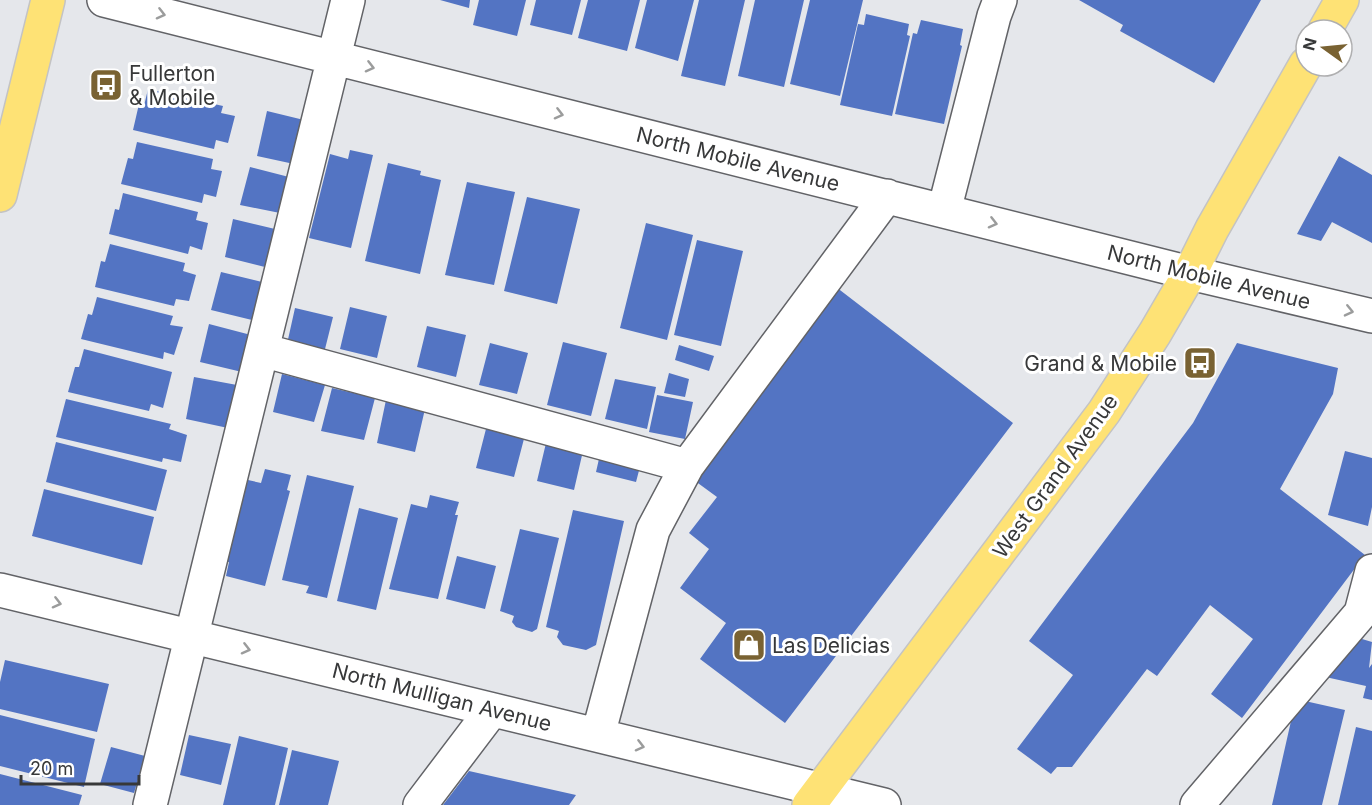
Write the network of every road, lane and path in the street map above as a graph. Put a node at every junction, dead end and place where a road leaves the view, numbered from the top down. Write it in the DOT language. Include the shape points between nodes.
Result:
graph roads {
  1 [pos="48,0"];
  2 [pos="104,0"];
  3 [pos="348,0"];
  4 [pos="1000,0"];
  5 [pos="1342,0"];
  6 [pos="1332,18"];
  7 [pos="334,58"];
  8 [pos="1298,78"];
  9 [pos="0,195"];
  10 [pos="886,196"];
  11 [pos="944,211"];
  12 [pos="1190,273"];
  13 [pos="1372,316"];
  14 [pos="262,350"];
  15 [pos="687,466"];
  16 [pos="1372,571"];
  17 [pos="0,590"];
  18 [pos="1366,614"];
  19 [pos="191,636"];
  20 [pos="492,710"];
  21 [pos="598,735"];
  22 [pos="814,797"];
  23 [pos="150,805"];
  24 [pos="420,805"];
  25 [pos="884,805"];
  26 [pos="1197,805"];
  1 -- 9 [label="main road"];
  2 -- 7 [label="street, North Mobile Avenue, one-way"];
  3 -- 7 [label="street"];
  4 -- 11 [label="street"];
  5 -- 6 [label="main road"];
  7 -- 10 [label="street, North Mobile Avenue, one-way"];
  7 -- 14 [label="street"];
  8 -- 12 [label="main road, West Grand Avenue"];
  10 -- 11 [label="street, North Mobile Avenue"];
  10 -- 15 [label="street"];
  11 -- 12 [label="street, North Mobile Avenue, one-way"];
  12 -- 13 [label="street, North Mobile Avenue, one-way"];
  12 -- 22 [label="main road, West Grand Avenue" via="1104,412"];
  14 -- 15 [label="street"];
  14 -- 19 [label="street"];
  15 -- 21 [label="street" via="653,530"];
  16 -- 18 [label="street"];
  17 -- 19 [label="street, North Mulligan Avenue, one-way"];
  18 -- 26 [label="street"];
  19 -- 20 [label="street, North Mulligan Avenue, one-way"];
  19 -- 23 [label="street"];
  20 -- 21 [label="street, North Mulligan Avenue"];
  20 -- 24 [label="street"];
  21 -- 22 [label="street, North Mulligan Avenue, one-way"];
  22 -- 25 [label="street, North Mulligan Avenue"];
}
